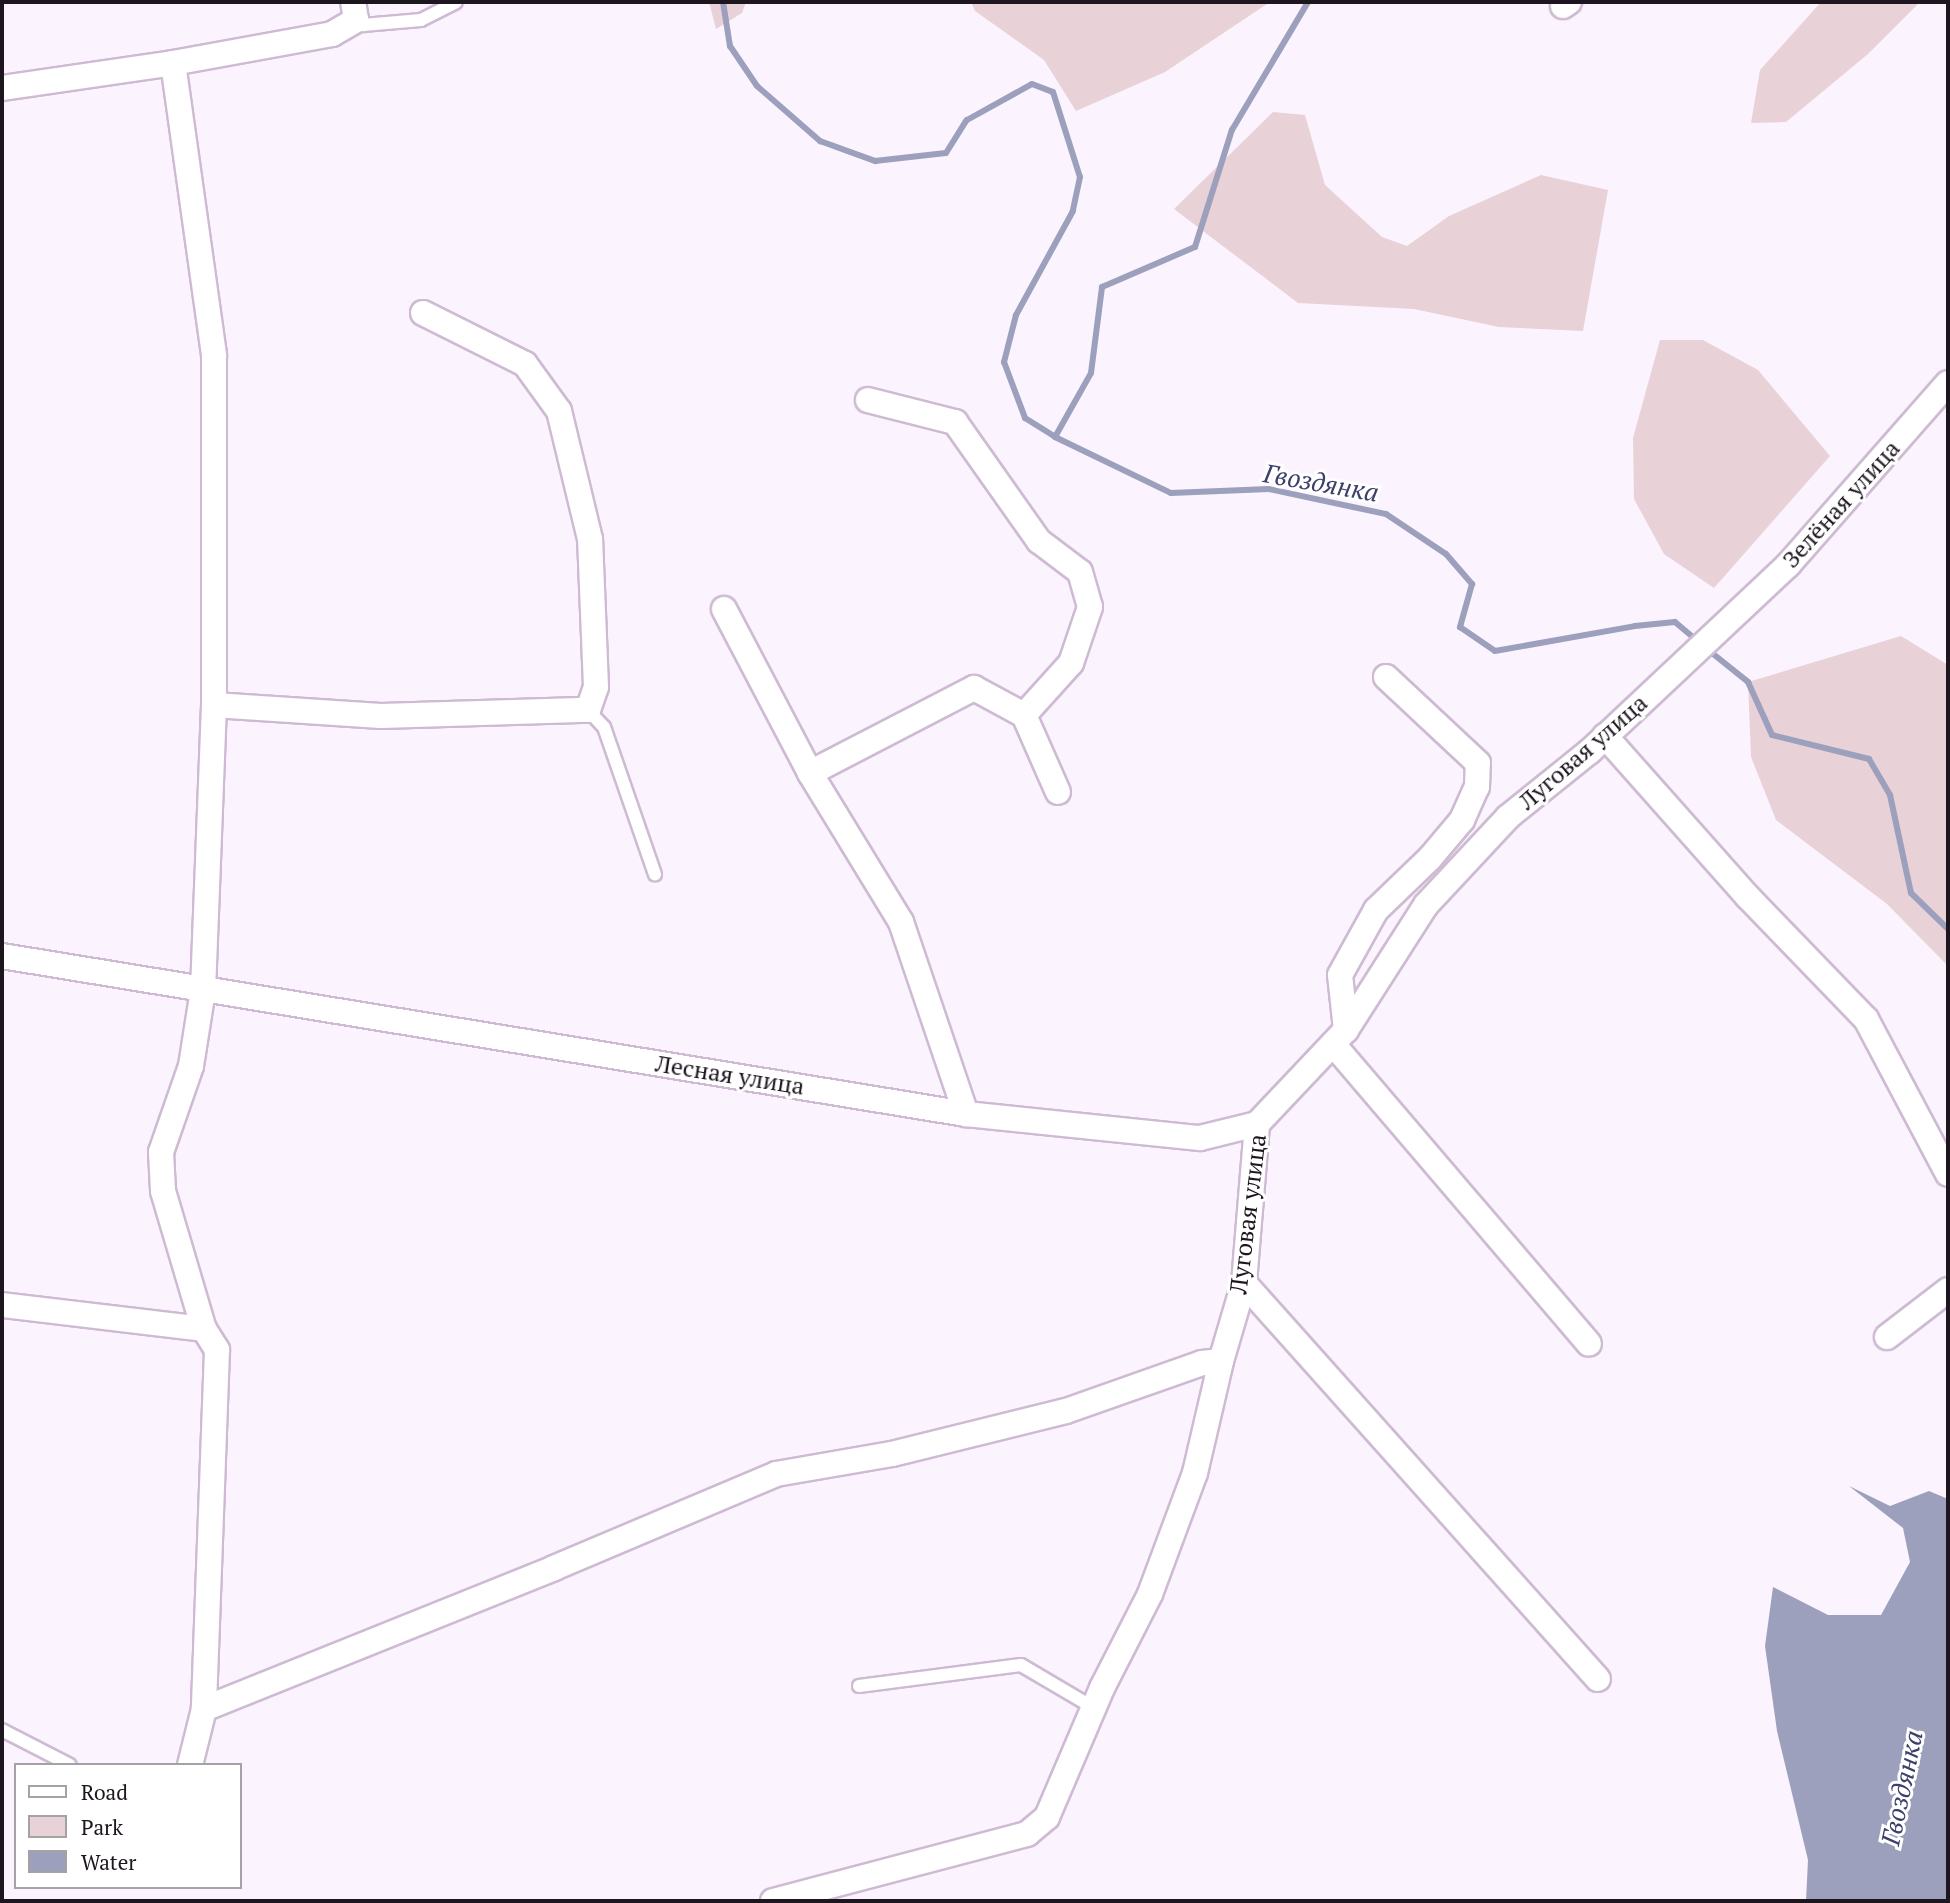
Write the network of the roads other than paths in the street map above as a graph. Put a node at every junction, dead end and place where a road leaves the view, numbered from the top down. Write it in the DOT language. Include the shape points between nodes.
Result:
graph roads {
  1 [pos="456,2"];
  2 [pos="354,11"];
  3 [pos="173,63"];
  4 [pos="2,88"];
  5 [pos="423,313"];
  6 [pos="1948,383"];
  7 [pos="868,400"];
  8 [pos="724,609"];
  9 [pos="1675,671"];
  10 [pos="1386,677"];
  11 [pos="214,705"];
  12 [pos="588,710"];
  13 [pos="1024,715"];
  14 [pos="1605,736"];
  15 [pos="810,773"];
  16 [pos="1058,792"];
  17 [pos="655,874"];
  18 [pos="2,957"];
  19 [pos="203,990"];
  20 [pos="1340,1037"];
  21 [pos="966,1114"];
  22 [pos="1257,1124"];
  23 [pos="1948,1174"];
  24 [pos="1244,1283"];
  25 [pos="1948,1290"];
  26 [pos="2,1305"];
  27 [pos="204,1329"];
  28 [pos="1887,1337"];
  29 [pos="1589,1344"];
  30 [pos="1221,1361"];
  31 [pos="1598,1679"];
  32 [pos="859,1686"];
  33 [pos="1098,1698"];
  34 [pos="204,1709"];
  35 [pos="2,1730"];
  36 [pos="66,1763"];
  37 [pos="190,1763"];
  38 [pos="772,1901"];
  1 -- 2 [label="lane" via="421,20 363,25"];
  2 -- 3 [label="street" via="332,34"];
  3 -- 4 [label="street"];
  3 -- 11 [label="street" via="214,355"];
  5 -- 12 [label="street" via="525,363 559,411 590,540 596,687"];
  6 -- 9 [label="street, Зелёная улица" via="1788,565"];
  7 -- 13 [label="street" via="955,422 1039,541 1080,572 1090,607 1071,663"];
  8 -- 15 [label="street"];
  9 -- 14 [label="street, Луговая улица"];
  10 -- 20 [label="street" via="1478,763 1477,787 1462,820 1376,910 1340,975"];
  11 -- 12 [label="street" via="381,716"];
  11 -- 19 [label="street"];
  12 -- 17 [label="lane" via="604,727"];
  13 -- 15 [label="street" via="974,688"];
  13 -- 16 [label="street"];
  14 -- 20 [label="street, Луговая улица" via="1508,817 1426,905"];
  14 -- 23 [label="street" via="1748,897 1866,1019"];
  15 -- 21 [label="street" via="901,922"];
  18 -- 19 [label="street, Лесная улица"];
  19 -- 21 [label="street, Лесная улица"];
  19 -- 27 [label="street" via="191,1066 161,1152 163,1191"];
  20 -- 22 [label="street, Луговая улица"];
  20 -- 29 [label="street"];
  21 -- 22 [label="street, Лесная улица" via="1200,1138"];
  22 -- 24 [label="street, Луговая улица"];
  24 -- 30 [label="street, Луговая улица"];
  24 -- 31 [label="street"];
  25 -- 28 [label="street"];
  26 -- 27 [label="street"];
  27 -- 34 [label="street" via="217,1350"];
  30 -- 33 [label="street, Луговая улица" via="1195,1473 1150,1594"];
  30 -- 34 [label="street" via="1202,1363 1066,1411 892,1454 776,1474"];
  32 -- 33 [label="lane" via="1021,1665"];
  33 -- 38 [label="street, Луговая улица" via="1048,1817 1027,1834"];
  34 -- 37 [label="street"];
  35 -- 36 [label="lane"];
}
